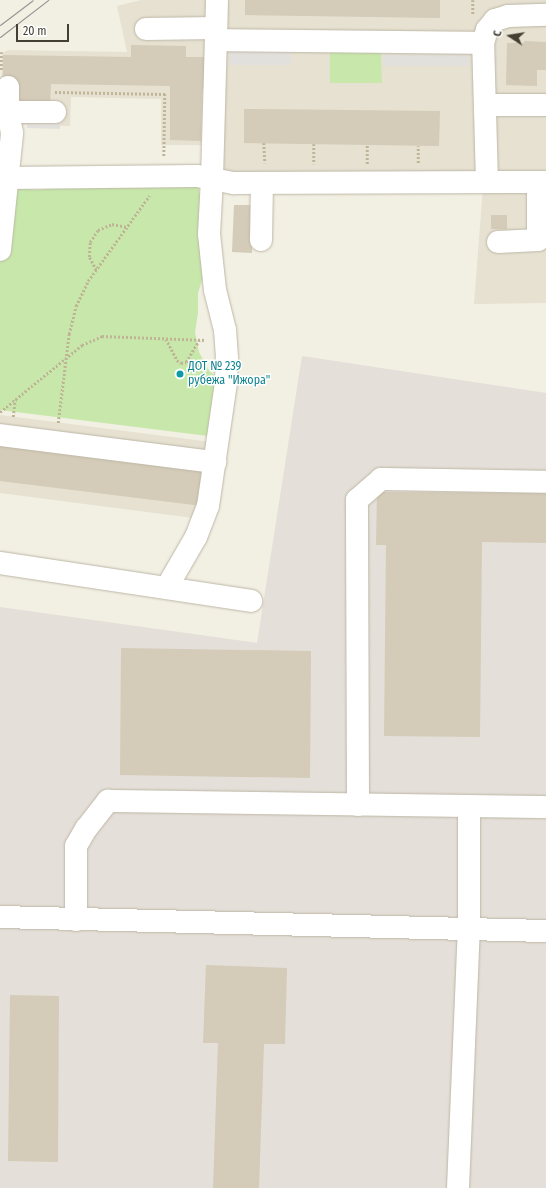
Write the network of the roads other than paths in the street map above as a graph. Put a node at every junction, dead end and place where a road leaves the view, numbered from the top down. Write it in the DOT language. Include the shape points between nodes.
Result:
graph roads {
  1 [pos="217,0"];
  2 [pos="546,15"];
  3 [pos="146,29"];
  4 [pos="216,34"];
  5 [pos="483,43"];
  6 [pos="8,87"];
  7 [pos="546,105"];
  8 [pos="485,106"];
  9 [pos="8,112"];
  10 [pos="55,112"];
  11 [pos="7,178"];
  12 [pos="212,179"];
  13 [pos="487,182"];
  14 [pos="542,182"];
  15 [pos="262,183"];
  16 [pos="261,240"];
  17 [pos="498,242"];
  18 [pos="0,250"];
  19 [pos="0,435"];
  20 [pos="215,462"];
  21 [pos="546,482"];
  22 [pos="0,563"];
  23 [pos="167,587"];
  24 [pos="251,601"];
  25 [pos="358,805"];
  26 [pos="469,806"];
  27 [pos="546,807"];
  28 [pos="0,917"];
  29 [pos="76,920"];
  30 [pos="469,928"];
  31 [pos="546,931"];
  32 [pos="458,1188"];
  1 -- 4 [label="lane"];
  2 -- 5 [label="lane" via="508,16 495,20 487,30"];
  3 -- 4 [label="lane"];
  4 -- 5 [label="lane"];
  4 -- 12 [label="lane"];
  5 -- 8 [label="lane"];
  6 -- 9 [label="lane"];
  7 -- 8 [label="lane"];
  8 -- 13 [label="lane"];
  9 -- 10 [label="lane"];
  9 -- 11 [label="lane" via="12,133"];
  11 -- 12 [label="lane" via="197,176"];
  11 -- 18 [label="lane"];
  12 -- 15 [label="lane" via="234,183"];
  12 -- 20 [label="lane" via="209,234 211,264 226,341 226,382"];
  13 -- 14 [label="lane"];
  13 -- 15 [label="lane"];
  14 -- 17 [label="lane" via="538,240"];
  15 -- 16 [label="lane"];
  19 -- 20 [label="lane"];
  20 -- 23 [label="lane" via="208,506 196,537"];
  21 -- 25 [label="lane" via="381,479 356,500"];
  22 -- 23 [label="lane"];
  23 -- 24 [label="lane"];
  25 -- 26 [label="lane"];
  25 -- 29 [label="lane" via="108,801 76,846"];
  26 -- 27 [label="lane"];
  26 -- 30 [label="lane"];
  28 -- 29 [label="lane"];
  29 -- 30 [label="lane"];
  30 -- 31 [label="lane"];
  30 -- 32 [label="lane"];
}
